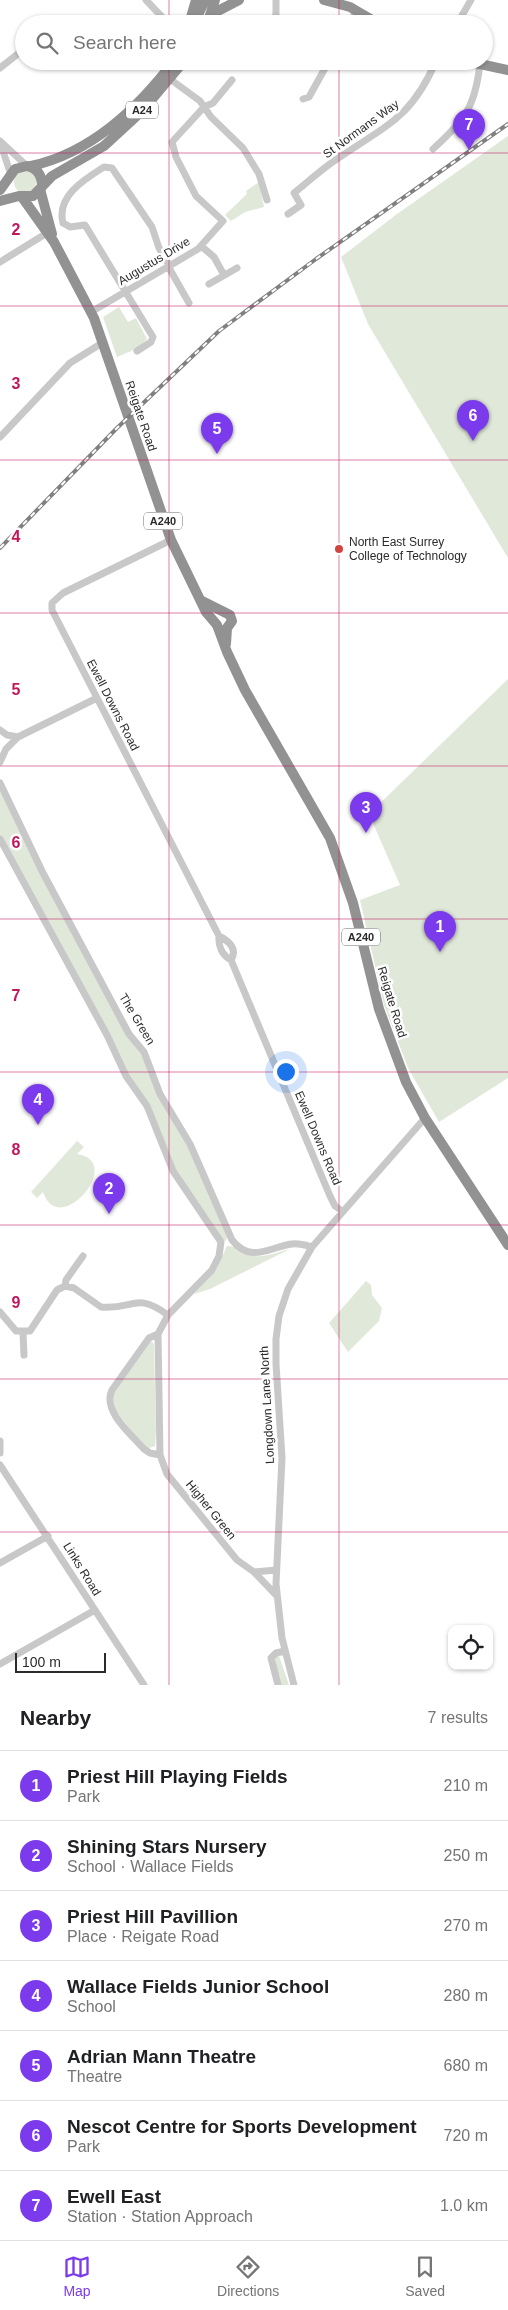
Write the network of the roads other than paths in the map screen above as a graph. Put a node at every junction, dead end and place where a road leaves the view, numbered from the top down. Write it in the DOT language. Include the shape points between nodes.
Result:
graph roads {
  1 [pos="146,0"];
  2 [pos="196,0"];
  3 [pos="205,0"];
  4 [pos="215,0"];
  5 [pos="238,0"];
  6 [pos="276,0"];
  7 [pos="324,0"];
  8 [pos="471,0"];
  9 [pos="357,10"];
  10 [pos="160,15"];
  11 [pos="192,15"];
  12 [pos="198,15"];
  13 [pos="210,15"];
  14 [pos="216,15"];
  15 [pos="276,15"];
  16 [pos="354,15"];
  17 [pos="365,15"];
  18 [pos="462,15"];
  19 [pos="15,57"];
  20 [pos="493,67"];
  21 [pos="0,68"];
  22 [pos="166,70"];
  23 [pos="177,70"];
  24 [pos="324,70"];
  25 [pos="432,70"];
  26 [pos="479,70"];
  27 [pos="508,70"];
  28 [pos="170,78"];
  29 [pos="232,80"];
  30 [pos="303,100"];
  31 [pos="204,107"];
  32 [pos="0,141"];
  33 [pos="433,149"];
  34 [pos="29,166"];
  35 [pos="10,177"];
  36 [pos="41,188"];
  37 [pos="0,190"];
  38 [pos="21,197"];
  39 [pos="268,200"];
  40 [pos="0,201"];
  41 [pos="288,214"];
  42 [pos="47,233"];
  43 [pos="54,242"];
  44 [pos="201,246"];
  45 [pos="0,262"];
  46 [pos="169,266"];
  47 [pos="237,268"];
  48 [pos="224,275"];
  49 [pos="209,284"];
  50 [pos="125,291"];
  51 [pos="189,303"];
  52 [pos="91,312"];
  53 [pos="102,343"];
  54 [pos="137,351"];
  55 [pos="0,437"];
  56 [pos="170,540"];
  57 [pos="200,600"];
  58 [pos="220,625"];
  59 [pos="97,698"];
  60 [pos="0,730"];
  61 [pos="18,737"];
  62 [pos="0,762"];
  63 [pos="0,783"];
  64 [pos="0,839"];
  65 [pos="220,936"];
  66 [pos="231,960"];
  67 [pos="425,1118"];
  68 [pos="342,1211"];
  69 [pos="221,1242"];
  70 [pos="234,1243"];
  71 [pos="508,1245"];
  72 [pos="312,1247"];
  73 [pos="83,1256"];
  74 [pos="65,1286"];
  75 [pos="0,1312"];
  76 [pos="168,1315"];
  77 [pos="23,1333"];
  78 [pos="158,1334"];
  79 [pos="24,1355"];
  80 [pos="0,1441"];
  81 [pos="0,1453"];
  82 [pos="160,1455"];
  83 [pos="0,1466"];
  84 [pos="48,1536"];
  85 [pos="0,1563"];
  86 [pos="276,1570"];
  87 [pos="254,1572"];
  88 [pos="277,1596"];
  89 [pos="95,1610"];
  90 [pos="284,1651"];
  91 [pos="0,1664"];
  92 [pos="144,1685"];
  93 [pos="278,1685"];
  94 [pos="294,1685"];
  1 -- 10 [label="street"];
  2 -- 11 [label="highway"];
  3 -- 12 [label="highway"];
  4 -- 13 [label="highway"];
  5 -- 14 [label="highway"];
  6 -- 15 [label="street"];
  7 -- 9 [label="highway"];
  8 -- 18 [label="street"];
  9 -- 16 [label="street"];
  9 -- 17 [label="highway"];
  19 -- 21 [label="street"];
  20 -- 27 [label="highway"];
  22 -- 34 [label="highway, A24" via="138,104 104,132 78,149"];
  23 -- 28 [label="highway, A24"];
  24 -- 30 [label="street" via="309,97"];
  25 -- 41 [label="street, St Normans Way" via="423,90 404,113 294,193 301,205"];
  26 -- 33 [label="street" via="470,109"];
  28 -- 31 [label="street" via="188,90"];
  28 -- 36 [label="highway, A24" via="142,111 104,146 60,171"];
  29 -- 31 [label="street" via="213,103"];
  31 -- 39 [label="street" via="246,152 259,174"];
  31 -- 44 [label="street, Augustus Drive" via="172,142 196,196 223,221"];
  32 -- 34 [label="street"];
  32 -- 35 [label="street"];
  34 -- 35 [label="highway, A24" via="15,169"];
  34 -- 36 [label="highway" via="40,175"];
  35 -- 37 [label="highway, A24"];
  35 -- 38 [label="highway" via="12,190"];
  36 -- 38 [label="highway, A24" via="33,196"];
  36 -- 43 [label="highway, Reigate Road / A240"];
  38 -- 40 [label="highway, A24"];
  38 -- 42 [label="highway, Reigate Road / A240"];
  42 -- 43 [label="highway, Reigate Road / A240"];
  42 -- 45 [label="street"];
  43 -- 52 [label="highway, Reigate Road / A240"];
  44 -- 46 [label="street, Augustus Drive"];
  44 -- 48 [label="street" via="214,257"];
  46 -- 50 [label="street, Augustus Drive"];
  46 -- 50 [label="street" via="146,216 112,168 104,166 80,182 72,192 62,208 62,219 70,227 85,225"];
  46 -- 51 [label="street"];
  47 -- 48 [label="street"];
  48 -- 49 [label="street"];
  50 -- 52 [label="street, Augustus Drive"];
  50 -- 54 [label="street" via="153,337"];
  52 -- 53 [label="highway, Reigate Road / A240"];
  53 -- 55 [label="street" via="70,362"];
  53 -- 56 [label="highway, Reigate Road / A240"];
  56 -- 57 [label="highway, Reigate Road / A240"];
  56 -- 59 [label="street, Ewell Downs Road" via="63,593 52,603 55,618"];
  57 -- 58 [label="highway, Reigate Road / A240"];
  57 -- 58 [label="highway, Reigate Road / A240" via="222,612 218,615"];
  58 -- 67 [label="highway, Reigate Road / A240" via="226,648 255,708 330,838 353,903 378,1009 406,1082"];
  59 -- 61 [label="street"];
  59 -- 65 [label="street, Ewell Downs Road"];
  60 -- 61 [label="street" via="7,736"];
  61 -- 62 [label="street"];
  63 -- 70 [label="street, The Green" via="43,873 129,1034 144,1052 160,1094 190,1144"];
  64 -- 69 [label="street" via="108,1035 126,1076 147,1106 173,1171"];
  65 -- 66 [label="street, Ewell Downs Road" via="221,951"];
  65 -- 66 [label="street, Ewell Downs Road" via="233,948"];
  66 -- 68 [label="street, Ewell Downs Road" via="330,1196"];
  67 -- 68 [label="street, Longdown Lane North"];
  67 -- 71 [label="highway, Reigate Road / A240"];
  68 -- 72 [label="street, Longdown Lane North"];
  69 -- 70 [label="street"];
  69 -- 76 [label="street" via="212,1270"];
  70 -- 72 [label="street" via="246,1251 261,1253 291,1244"];
  72 -- 86 [label="street, Longdown Lane North" via="288,1289 276,1339 282,1458"];
  73 -- 74 [label="street"];
  74 -- 76 [label="street" via="74,1288 101,1307 145,1302"];
  74 -- 77 [label="street" via="57,1290 34,1328"];
  75 -- 77 [label="street" via="16,1331"];
  76 -- 78 [label="street, Higher Green"];
  77 -- 79 [label="street"];
  78 -- 82 [label="street, Higher Green"];
  78 -- 82 [label="street, Higher Green" via="149,1338 108,1399 111,1408 144,1449"];
  80 -- 81 [label="street"];
  82 -- 87 [label="street, Higher Green" via="167,1474 237,1560"];
  83 -- 84 [label="street, Links Road"];
  84 -- 85 [label="street"];
  84 -- 89 [label="street, Links Road"];
  86 -- 87 [label="street"];
  86 -- 88 [label="street, Longdown Lane North"];
  87 -- 88 [label="street, Higher Green"];
  88 -- 90 [label="street, Longdown Lane North"];
  89 -- 91 [label="street"];
  89 -- 92 [label="street, Links Road"];
  90 -- 93 [label="street" via="271,1658"];
  90 -- 94 [label="street, Longdown Lane North"];
}
